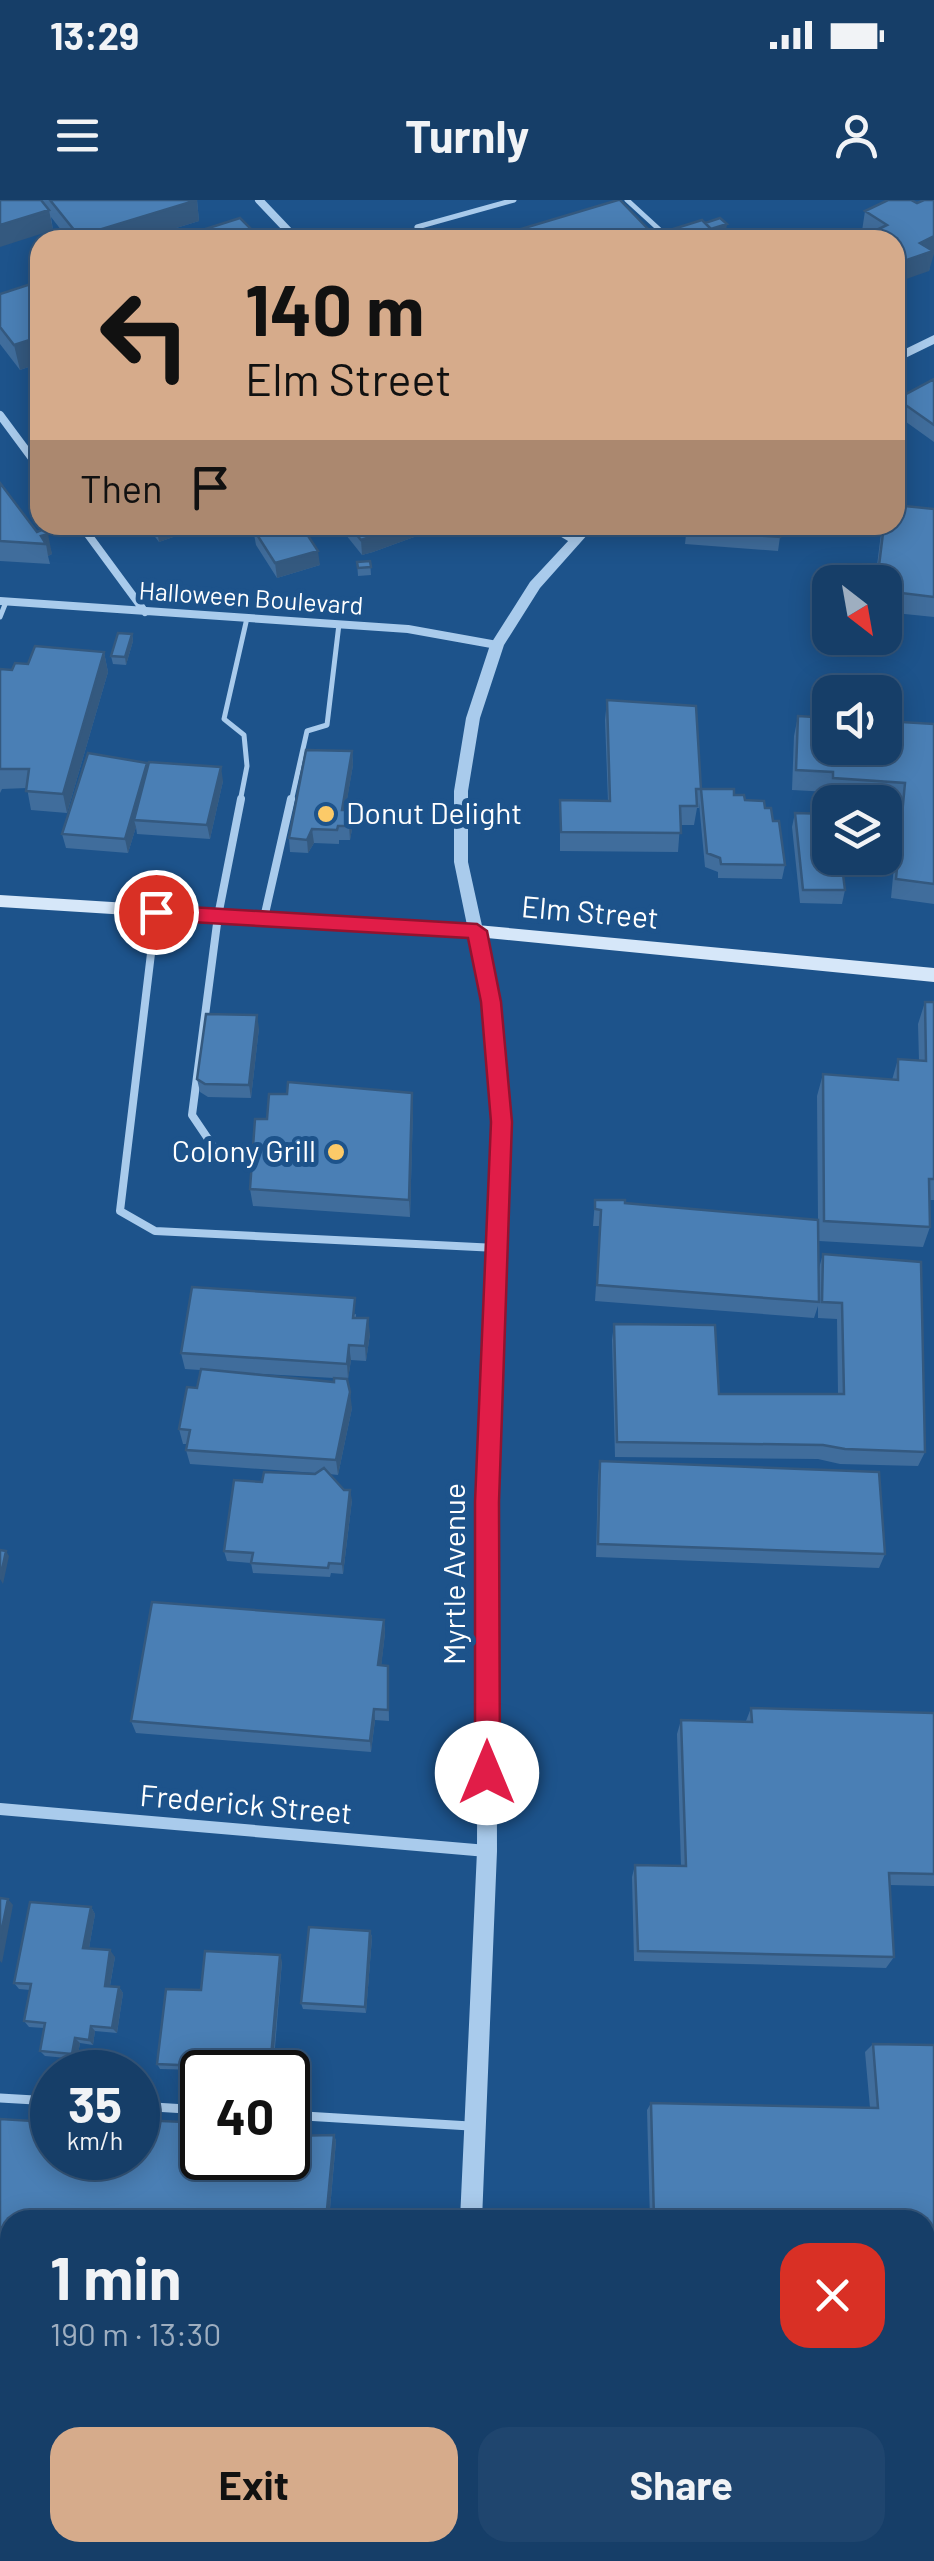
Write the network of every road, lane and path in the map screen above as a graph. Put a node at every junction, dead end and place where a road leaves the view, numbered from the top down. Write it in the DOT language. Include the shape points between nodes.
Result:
graph roads {
  1 [pos="260,200"];
  2 [pos="514,200"];
  3 [pos="627,200"];
  4 [pos="288,230"];
  5 [pos="419,230"];
  6 [pos="660,230"];
  7 [pos="934,339"];
  8 [pos="905,353"];
  9 [pos="0,415"];
  10 [pos="30,456"];
  11 [pos="88,535"];
  12 [pos="566,535"];
  13 [pos="581,535"];
  14 [pos="576,541"];
  15 [pos="3,602"];
  16 [pos="146,612"];
  17 [pos="0,617"];
  18 [pos="247,618"];
  19 [pos="339,624"];
  20 [pos="497,645"];
  21 [pos="0,901"];
  22 [pos="156,912"];
  23 [pos="218,916"];
  24 [pos="264,918"];
  25 [pos="477,931"];
  26 [pos="934,975"];
  27 [pos="219,1156"];
  28 [pos="497,1248"];
  29 [pos="0,1809"];
  30 [pos="487,1850"];
  31 [pos="0,2098"];
  32 [pos="30,2100"];
  33 [pos="310,2116"];
  34 [pos="474,2126"];
  35 [pos="470,2210"];
  1 -- 4 [label="street"];
  2 -- 5 [label="lane"];
  3 -- 6 [label="lane"];
  7 -- 8 [label="street"];
  9 -- 10 [label="street"];
  11 -- 16 [label="street"];
  12 -- 14 [label="street"];
  13 -- 14 [label="street, Myrtle Avenue"];
  14 -- 20 [label="street, Myrtle Avenue" via="535,586"];
  15 -- 16 [label="street, Halloween Boulevard"];
  15 -- 17 [label="lane"];
  16 -- 18 [label="street, Halloween Boulevard"];
  18 -- 19 [label="street, Halloween Boulevard"];
  18 -- 23 [label="lane" via="224,720 244,735 247,766"];
  19 -- 20 [label="street, Halloween Boulevard"];
  19 -- 24 [label="lane" via="327,724 307,731"];
  20 -- 25 [label="street, Myrtle Avenue" via="473,718 461,791 461,862"];
  21 -- 22 [label="main road, Elm Street"];
  22 -- 23 [label="main road, Elm Street"];
  22 -- 28 [label="lane" via="120,1212 155,1231"];
  23 -- 24 [label="main road, Elm Street"];
  23 -- 27 [label="lane" via="192,1114"];
  24 -- 25 [label="main road, Elm Street"];
  25 -- 26 [label="main road, Elm Street"];
  25 -- 28 [label="street, Myrtle Avenue" via="502,1122"];
  28 -- 30 [label="street, Myrtle Avenue" via="487,1502"];
  29 -- 30 [label="street, Frederick Street"];
  30 -- 34 [label="street, Myrtle Avenue"];
  31 -- 32 [label="lane"];
  33 -- 34 [label="lane"];
  34 -- 35 [label="street, Myrtle Avenue"];
}
